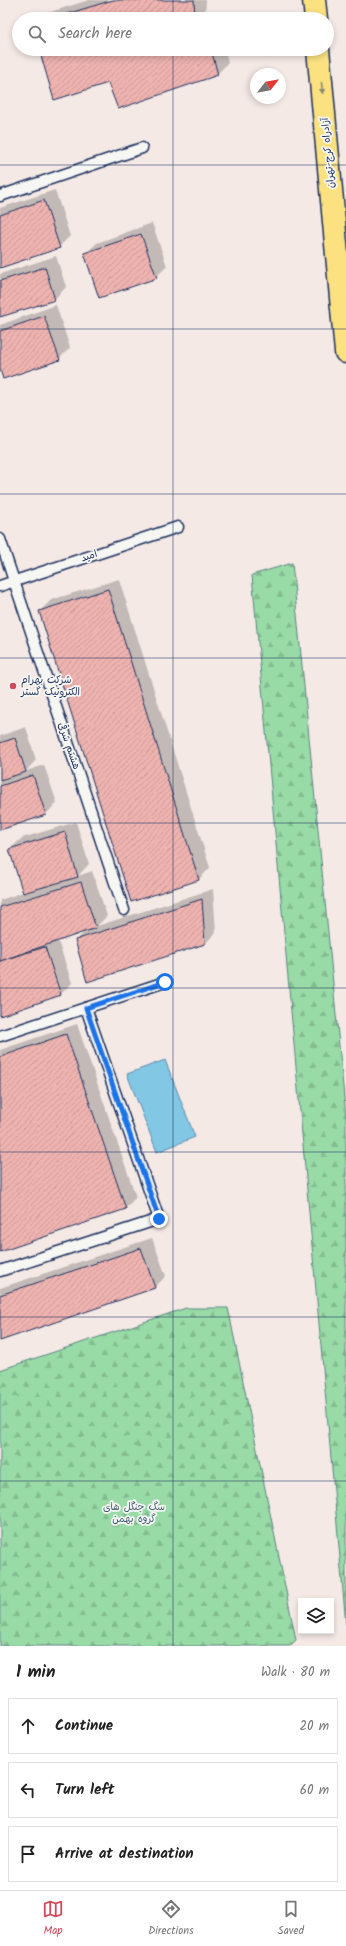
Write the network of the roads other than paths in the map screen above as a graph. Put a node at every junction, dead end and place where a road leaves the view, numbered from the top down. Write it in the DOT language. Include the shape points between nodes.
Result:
graph roads {
  1 [pos="314,0"];
  2 [pos="315,12"];
  3 [pos="319,56"];
  4 [pos="142,148"];
  5 [pos="0,196"];
  6 [pos="346,352"];
  7 [pos="178,527"];
  8 [pos="0,539"];
  9 [pos="13,581"];
  10 [pos="0,586"];
  11 [pos="124,910"];
  12 [pos="165,982"];
  13 [pos="86,1008"];
  14 [pos="0,1036"];
  15 [pos="0,1271"];
  1 -- 2 [label="highway"];
  3 -- 6 [label="highway, آزادراه کرج-تهران, one-way"];
  4 -- 5 [label="lane"];
  7 -- 9 [label="lane, امید"];
  8 -- 9 [label="lane, هشتم شرقی"];
  9 -- 10 [label="lane, امید"];
  9 -- 11 [label="lane, هشتم شرقی"];
  12 -- 13 [label="lane"];
  13 -- 14 [label="lane"];
  13 -- 15 [label="lane" via="159,1219"];
}
